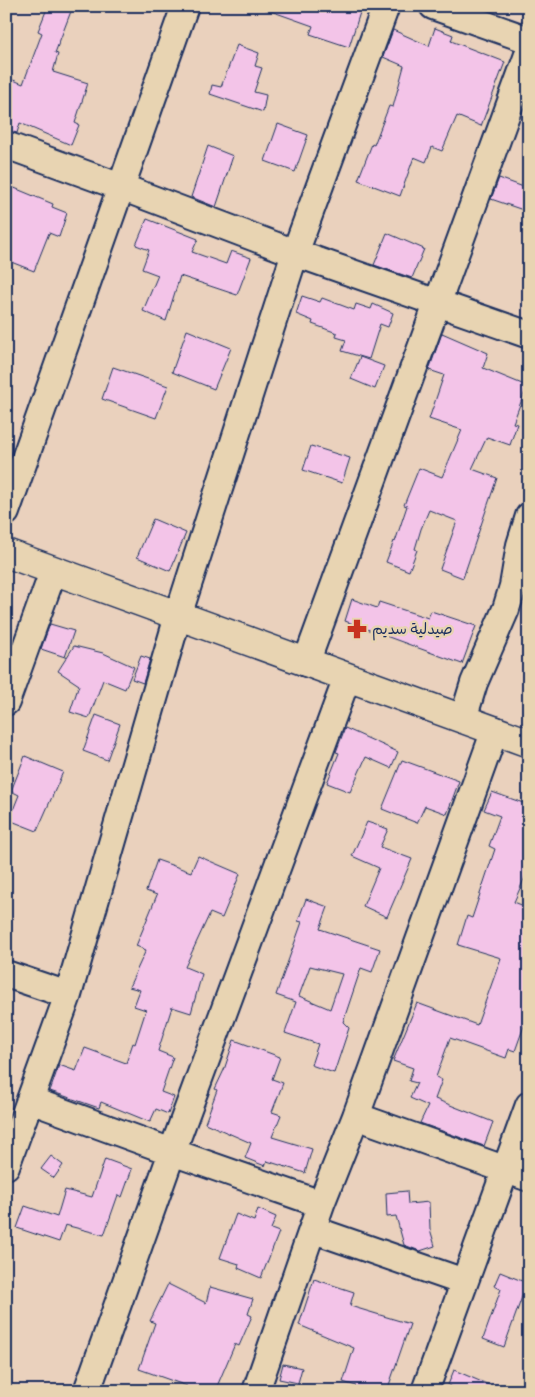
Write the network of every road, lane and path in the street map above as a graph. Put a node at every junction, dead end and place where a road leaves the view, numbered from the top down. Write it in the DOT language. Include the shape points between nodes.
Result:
graph roads {
  1 [pos="185,6"];
  2 [pos="386,6"];
  3 [pos="433,6"];
  4 [pos="529,40"];
  5 [pos="529,52"];
  6 [pos="6,145"];
  7 [pos="121,186"];
  8 [pos="295,253"];
  9 [pos="437,302"];
  10 [pos="529,335"];
  11 [pos="6,512"];
  12 [pos="529,516"];
  13 [pos="6,553"];
  14 [pos="53,572"];
  15 [pos="178,616"];
  16 [pos="306,663"];
  17 [pos="347,678"];
  18 [pos="6,702"];
  19 [pos="463,719"];
  20 [pos="495,730"];
  21 [pos="529,743"];
  22 [pos="6,974"];
  23 [pos="68,995"];
  24 [pos="30,1100"];
  25 [pos="529,1105"];
  26 [pos="356,1116"];
  27 [pos="172,1152"];
  28 [pos="6,1166"];
  29 [pos="517,1174"];
  30 [pos="321,1204"];
  31 [pos="314,1230"];
  32 [pos="464,1282"];
  33 [pos="87,1391"];
  34 [pos="256,1391"];
  35 [pos="425,1391"];
  1 -- 7 [label="street"];
  2 -- 8 [label="street"];
  3 -- 4 [label="street"];
  5 -- 9 [label="street"];
  6 -- 7 [label="street"];
  7 -- 8 [label="street"];
  7 -- 11 [label="street"];
  8 -- 9 [label="street"];
  8 -- 15 [label="street"];
  9 -- 10 [label="street"];
  9 -- 16 [label="street"];
  12 -- 19 [label="street" via="506,609 474,683"];
  13 -- 14 [label="main road"];
  14 -- 15 [label="main road"];
  14 -- 18 [label="street"];
  15 -- 16 [label="main road"];
  15 -- 23 [label="street"];
  16 -- 17 [label="main road"];
  17 -- 19 [label="main road"];
  17 -- 27 [label="street"];
  19 -- 20 [label="main road"];
  20 -- 21 [label="main road"];
  20 -- 26 [label="street"];
  22 -- 23 [label="street"];
  23 -- 24 [label="street"];
  24 -- 27 [label="street"];
  24 -- 28 [label="street"];
  25 -- 29 [label="street"];
  26 -- 29 [label="street"];
  26 -- 30 [label="street"];
  27 -- 30 [label="street"];
  27 -- 33 [label="street"];
  29 -- 32 [label="street"];
  30 -- 31 [label="street"];
  31 -- 32 [label="street"];
  31 -- 34 [label="street"];
  32 -- 35 [label="street"];
}
